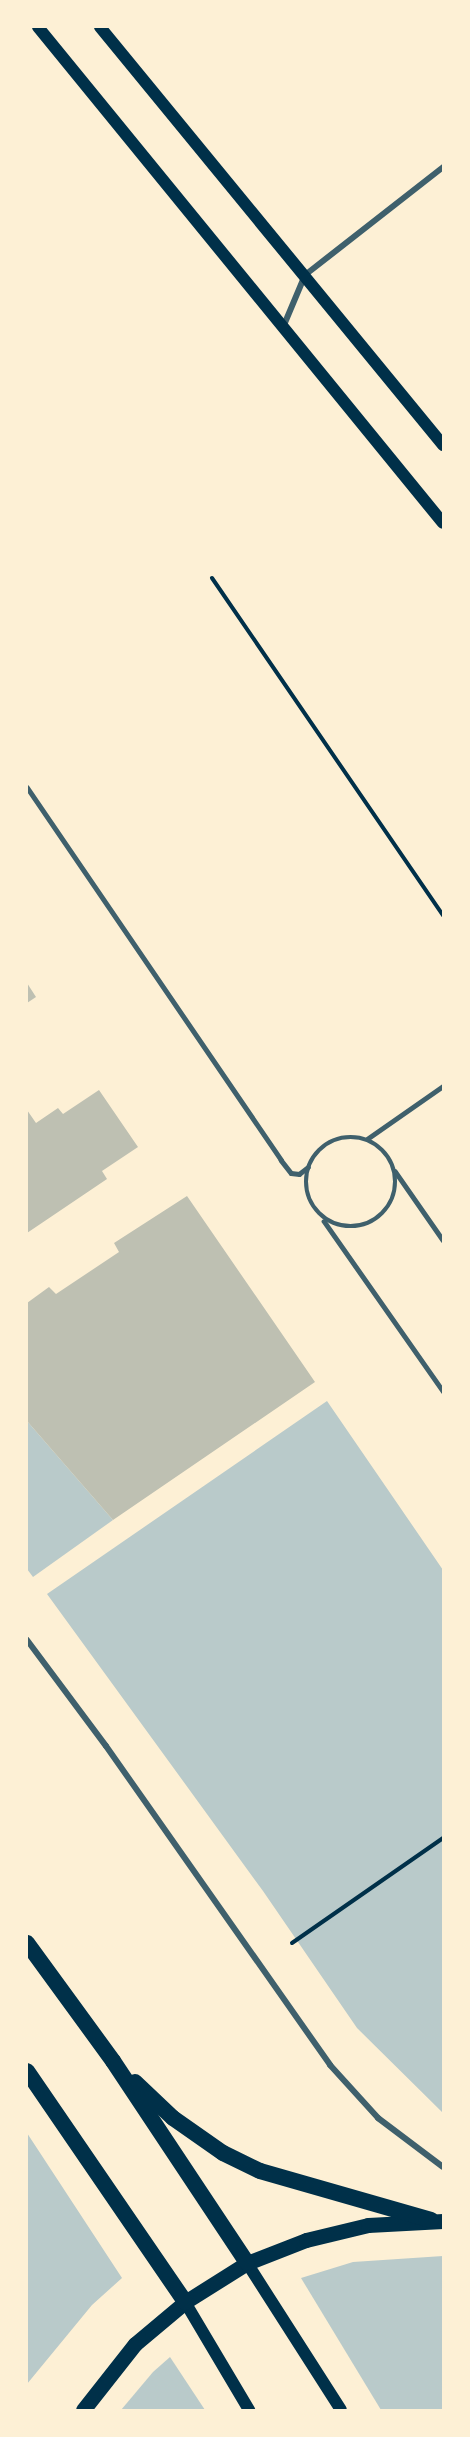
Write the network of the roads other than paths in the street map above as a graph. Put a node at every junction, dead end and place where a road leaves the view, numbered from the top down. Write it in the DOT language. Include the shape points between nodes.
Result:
graph roads {
  1 [pos="38,27"];
  2 [pos="100,27"];
  3 [pos="443,167"];
  4 [pos="305,275"];
  5 [pos="284,325"];
  6 [pos="443,445"];
  7 [pos="443,523"];
  8 [pos="27,788"];
  9 [pos="443,1086"];
  10 [pos="367,1139"];
  11 [pos="308,1167"];
  12 [pos="395,1170"];
  13 [pos="323,1218"];
  14 [pos="443,1240"];
  15 [pos="443,1391"];
  16 [pos="27,1640"];
  17 [pos="27,1943"];
  18 [pos="113,2061"];
  19 [pos="27,2071"];
  20 [pos="443,2168"];
  21 [pos="437,2220"];
  22 [pos="248,2263"];
  23 [pos="186,2302"];
  24 [pos="83,2410"];
  25 [pos="249,2410"];
  26 [pos="341,2410"];
  1 -- 5 [label="main road"];
  2 -- 4 [label="main road"];
  3 -- 4 [label="street"];
  4 -- 5 [label="street"];
  4 -- 6 [label="main road"];
  5 -- 7 [label="main road"];
  8 -- 11 [label="lane" via="281,1160 291,1173 299,1174"];
  9 -- 10 [label="lane"];
  10 -- 11 [label="lane" via="339,1138 320,1150"];
  10 -- 12 [label="lane" via="389,1156"];
  11 -- 13 [label="lane" via="307,1195"];
  12 -- 13 [label="lane" via="394,1198 377,1220 349,1228"];
  12 -- 14 [label="lane"];
  13 -- 15 [label="lane"];
  16 -- 20 [label="street" via="106,1746 323,2057 378,2118"];
  17 -- 18 [label="highway"];
  18 -- 21 [label="highway" via="173,2118 250,2167"];
  18 -- 22 [label="highway"];
  19 -- 23 [label="highway"];
  21 -- 22 [label="main road" via="368,2225 306,2240"];
  22 -- 23 [label="main road"];
  22 -- 26 [label="main road"];
  23 -- 24 [label="main road" via="135,2344"];
  23 -- 25 [label="main road"];
}
